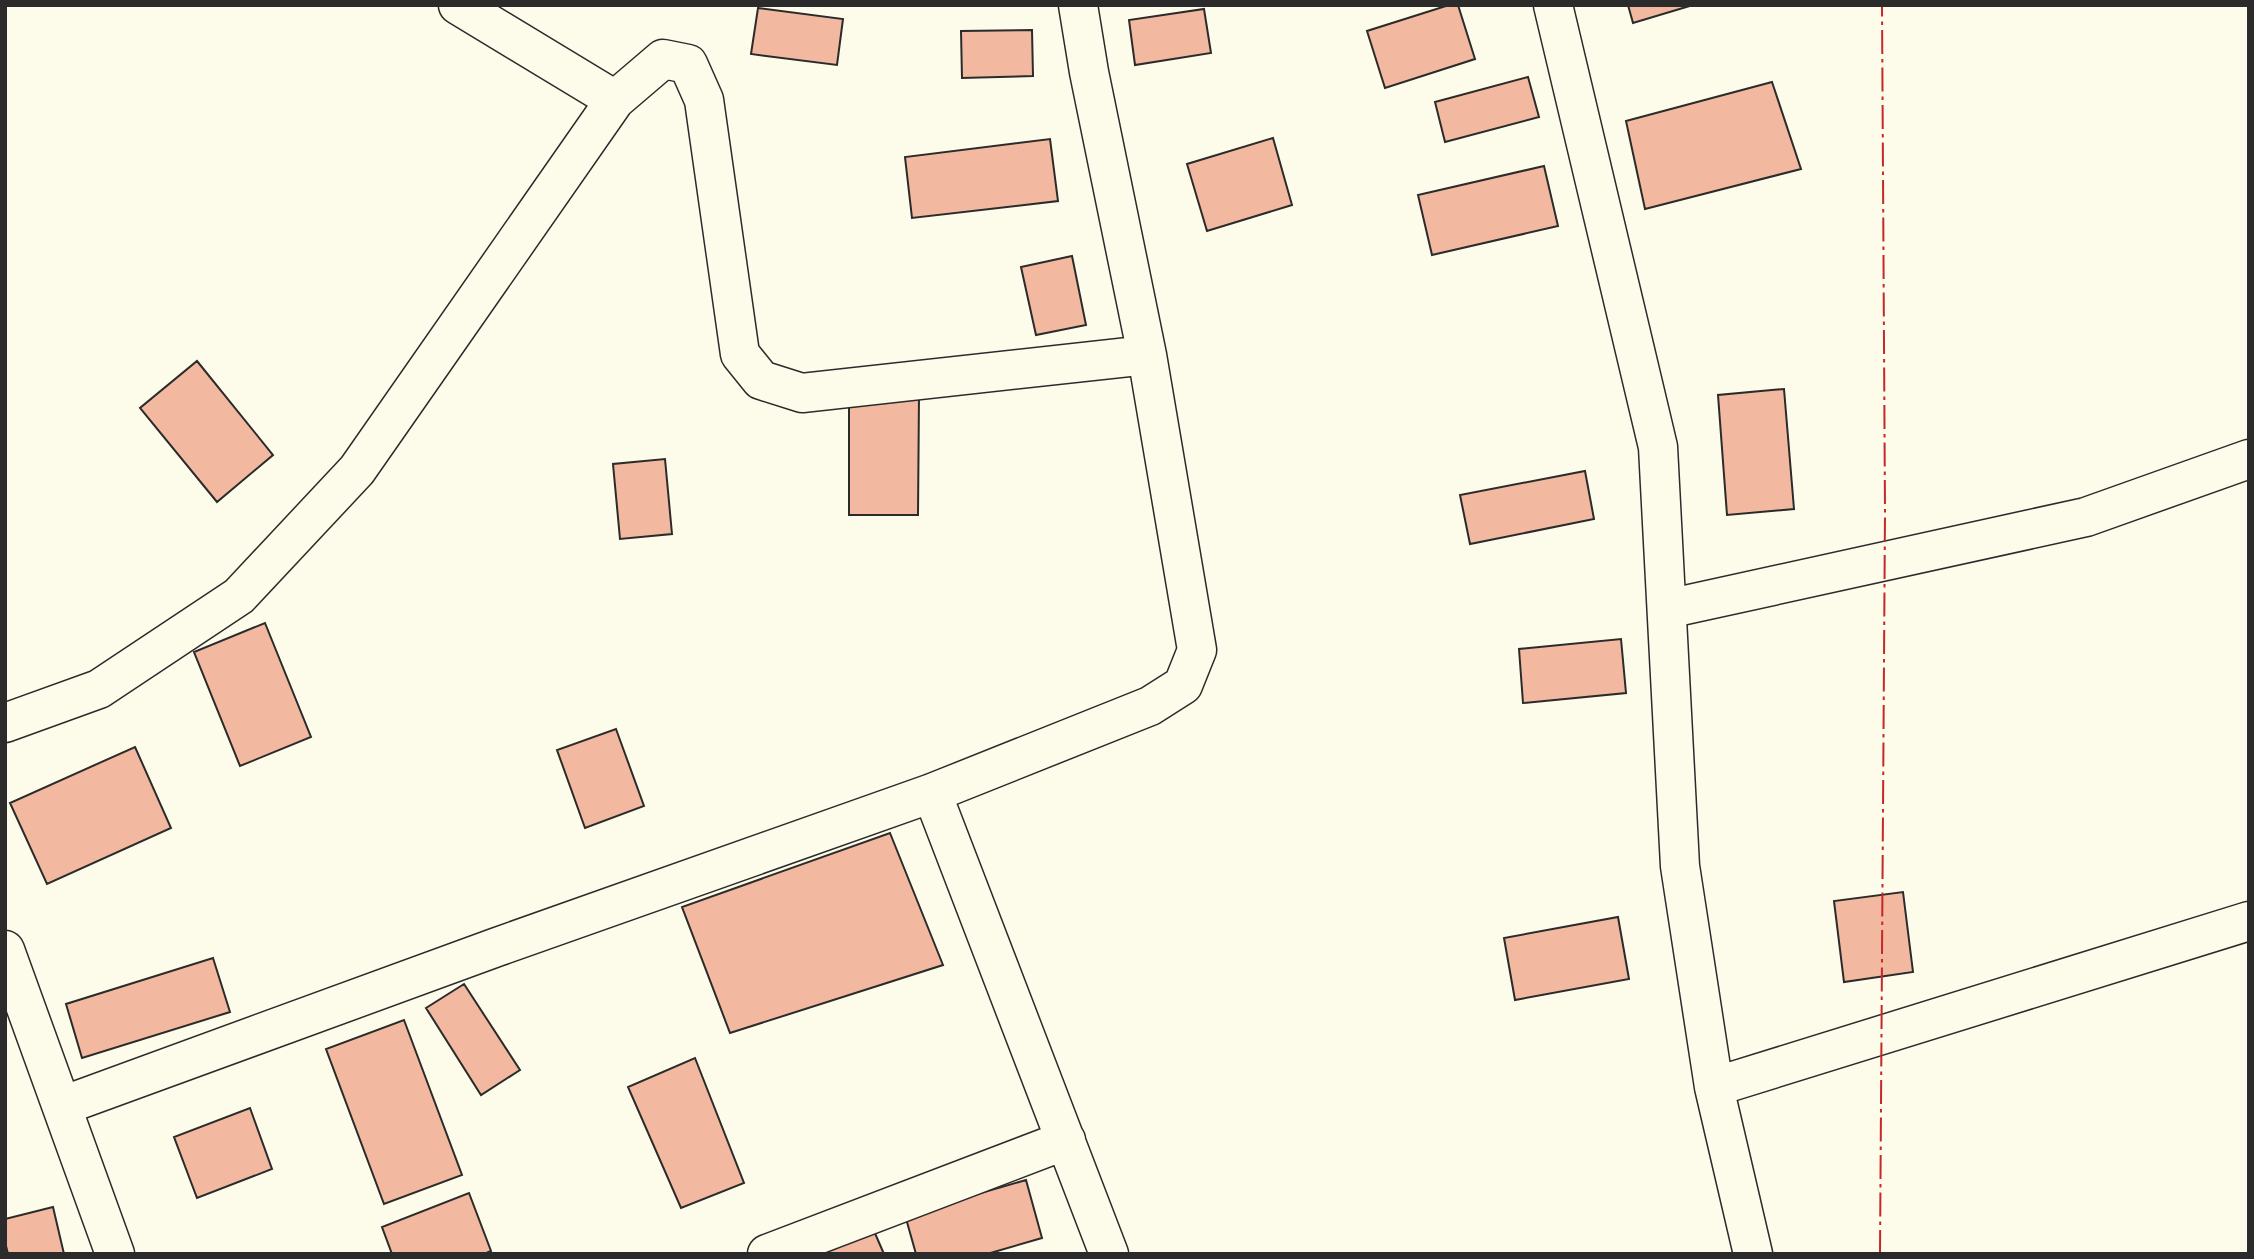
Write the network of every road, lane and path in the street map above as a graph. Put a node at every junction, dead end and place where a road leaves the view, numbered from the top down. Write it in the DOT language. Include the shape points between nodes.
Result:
graph roads {
  1 [pos="458,5"];
  2 [pos="1078,5"];
  3 [pos="1553,5"];
  4 [pos="615,100"];
  5 [pos="1147,355"];
  6 [pos="2249,459"];
  7 [pos="1667,609"];
  8 [pos="5,723"];
  9 [pos="932,793"];
  10 [pos="2249,921"];
  11 [pos="5,950"];
  12 [pos="1714,1087"];
  13 [pos="62,1106"];
  14 [pos="1066,1140"];
  15 [pos="115,1254"];
  16 [pos="767,1254"];
  17 [pos="1109,1254"];
  18 [pos="1753,1254"];
  1 -- 4 [label="street"];
  2 -- 5 [label="street"];
  3 -- 7 [label="street" via="1658,447"];
  4 -- 5 [label="street" via="663,59 688,64 704,100 740,354 761,380 802,393"];
  4 -- 8 [label="street" via="357,470 239,596 99,689"];
  5 -- 9 [label="street" via="1197,650 1183,685 1150,706"];
  6 -- 7 [label="street" via="2086,517"];
  7 -- 12 [label="street" via="1680,866"];
  9 -- 13 [label="street"];
  9 -- 14 [label="street"];
  10 -- 12 [label="street"];
  11 -- 13 [label="street"];
  12 -- 18 [label="street"];
  13 -- 15 [label="street"];
  14 -- 16 [label="street"];
  14 -- 17 [label="street"];
}
